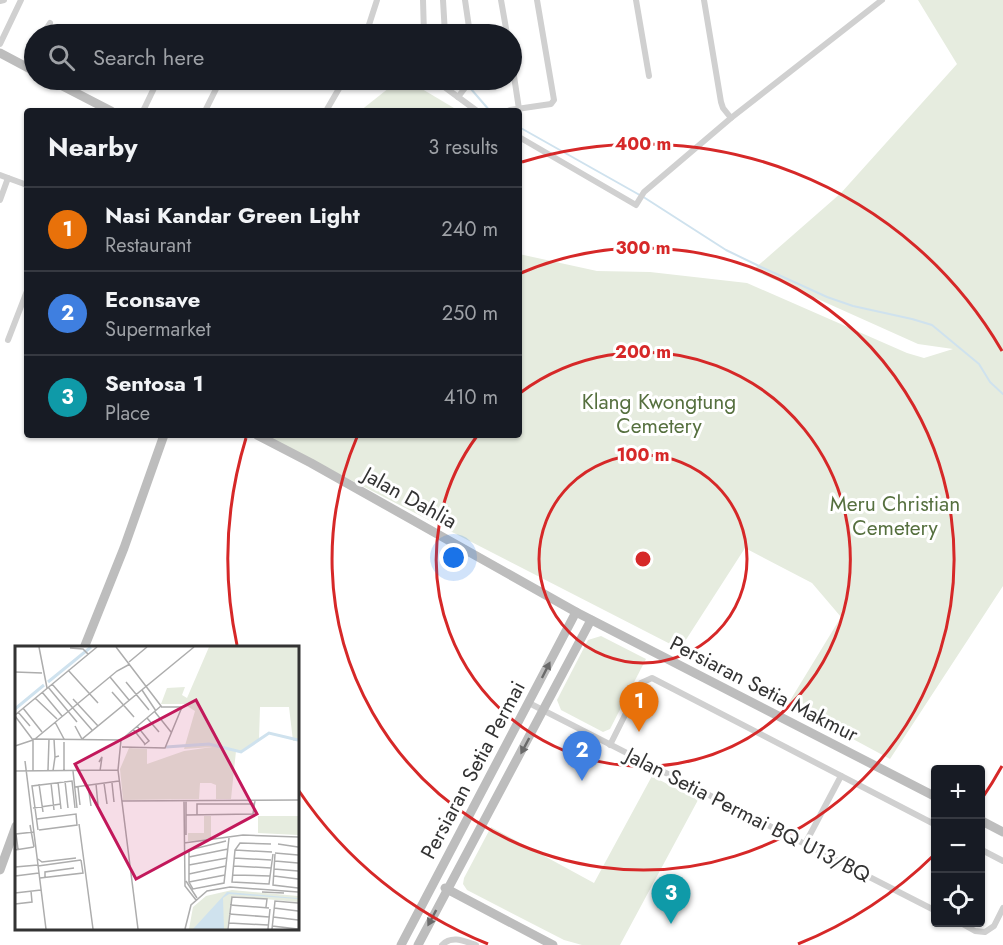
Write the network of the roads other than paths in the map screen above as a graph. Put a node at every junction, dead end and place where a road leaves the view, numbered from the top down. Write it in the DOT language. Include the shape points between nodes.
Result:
graph roads {
  1 [pos="21,0"];
  2 [pos="376,0"];
  3 [pos="423,0"];
  4 [pos="443,0"];
  5 [pos="465,0"];
  6 [pos="501,0"];
  7 [pos="537,0"];
  8 [pos="636,0"];
  9 [pos="704,0"];
  10 [pos="882,0"];
  11 [pos="369,24"];
  12 [pos="424,24"];
  13 [pos="444,24"];
  14 [pos="469,24"];
  15 [pos="505,24"];
  16 [pos="0,44"];
  17 [pos="0,53"];
  18 [pos="24,66"];
  19 [pos="649,76"];
  20 [pos="70,90"];
  21 [pos="153,90"];
  22 [pos="216,90"];
  23 [pos="338,90"];
  24 [pos="449,90"];
  25 [pos="463,90"];
  26 [pos="516,90"];
  27 [pos="458,97"];
  28 [pos="105,108"];
  29 [pos="144,108"];
  30 [pos="207,108"];
  31 [pos="328,108"];
  32 [pos="473,108"];
  33 [pos="519,108"];
  34 [pos="522,109"];
  35 [pos="731,118"];
  36 [pos="522,139"];
  37 [pos="0,175"];
  38 [pos="8,178"];
  39 [pos="24,184"];
  40 [pos="0,200"];
  41 [pos="24,299"];
  42 [pos="8,340"];
  43 [pos="163,438"];
  44 [pos="263,438"];
  45 [pos="576,612"];
  46 [pos="591,620"];
  47 [pos="85,646"];
  48 [pos="529,703"];
  49 [pos="544,711"];
  50 [pos="610,745"];
  51 [pos="841,776"];
  52 [pos="931,794"];
  53 [pos="931,822"];
  54 [pos="985,822"];
  55 [pos="15,829"];
  56 [pos="1003,832"];
  57 [pos="805,844"];
  58 [pos="985,851"];
  59 [pos="1003,861"];
  60 [pos="0,870"];
  61 [pos="435,882"];
  62 [pos="448,889"];
  63 [pos="931,907"];
  64 [pos="1003,908"];
  65 [pos="968,927"];
  66 [pos="401,945"];
  67 [pos="418,945"];
  68 [pos="442,945"];
  69 [pos="476,945"];
  70 [pos="553,945"];
  1 -- 16 [label="street"];
  2 -- 11 [label="street"];
  3 -- 12 [label="street"];
  4 -- 13 [label="street"];
  5 -- 14 [label="street"];
  6 -- 15 [label="street"];
  7 -- 34 [label="street" via="554,100 551,104"];
  8 -- 19 [label="street"];
  9 -- 35 [label="street" via="721,102"];
  10 -- 35 [label="street"];
  17 -- 18 [label="street"];
  20 -- 28 [label="street"];
  21 -- 29 [label="street"];
  22 -- 30 [label="street"];
  23 -- 31 [label="street"];
  24 -- 27 [label="street"];
  25 -- 27 [label="street"];
  26 -- 33 [label="street"];
  27 -- 32 [label="street"];
  35 -- 36 [label="street" via="644,192 636,205"];
  37 -- 38 [label="street"];
  38 -- 39 [label="street"];
  38 -- 40 [label="street"];
  41 -- 42 [label="street"];
  43 -- 47 [label="street"];
  44 -- 45 [label="street, Jalan Dahlia"];
  45 -- 46 [label="street, Persiaran Setia Makmur"];
  48 -- 45 [label="street, Persiaran Setia Permai, one-way"];
  46 -- 49 [label="street, Persiaran Setia Permai"];
  46 -- 52 [label="street, Persiaran Setia Makmur"];
  48 -- 49 [label="street, Jalan Setia Permai BQ U13/BQ"];
  48 -- 61 [label="street, Persiaran Setia Permai"];
  49 -- 50 [label="street, Jalan Setia Permai BQ U13/BQ"];
  49 -- 62 [label="street, Persiaran Setia Permai, one-way"];
  50 -- 51 [label="street" via="641,683 652,678"];
  50 -- 57 [label="street, Jalan Setia Permai BQ U13/BQ"];
  51 -- 53 [label="street"];
  51 -- 57 [label="street"];
  54 -- 56 [label="street"];
  55 -- 60 [label="street"];
  57 -- 63 [label="street, Jalan Setia Permai BQ U13/BQ"];
  58 -- 59 [label="street"];
  61 -- 62 [label="street"];
  61 -- 66 [label="street, Persiaran Setia Permai"];
  62 -- 67 [label="street, Persiaran Setia Permai, one-way"];
  62 -- 70 [label="street"];
  64 -- 65 [label="street" via="994,926 986,932"];
  68 -- 69 [label="street" via="456,939"];
}
